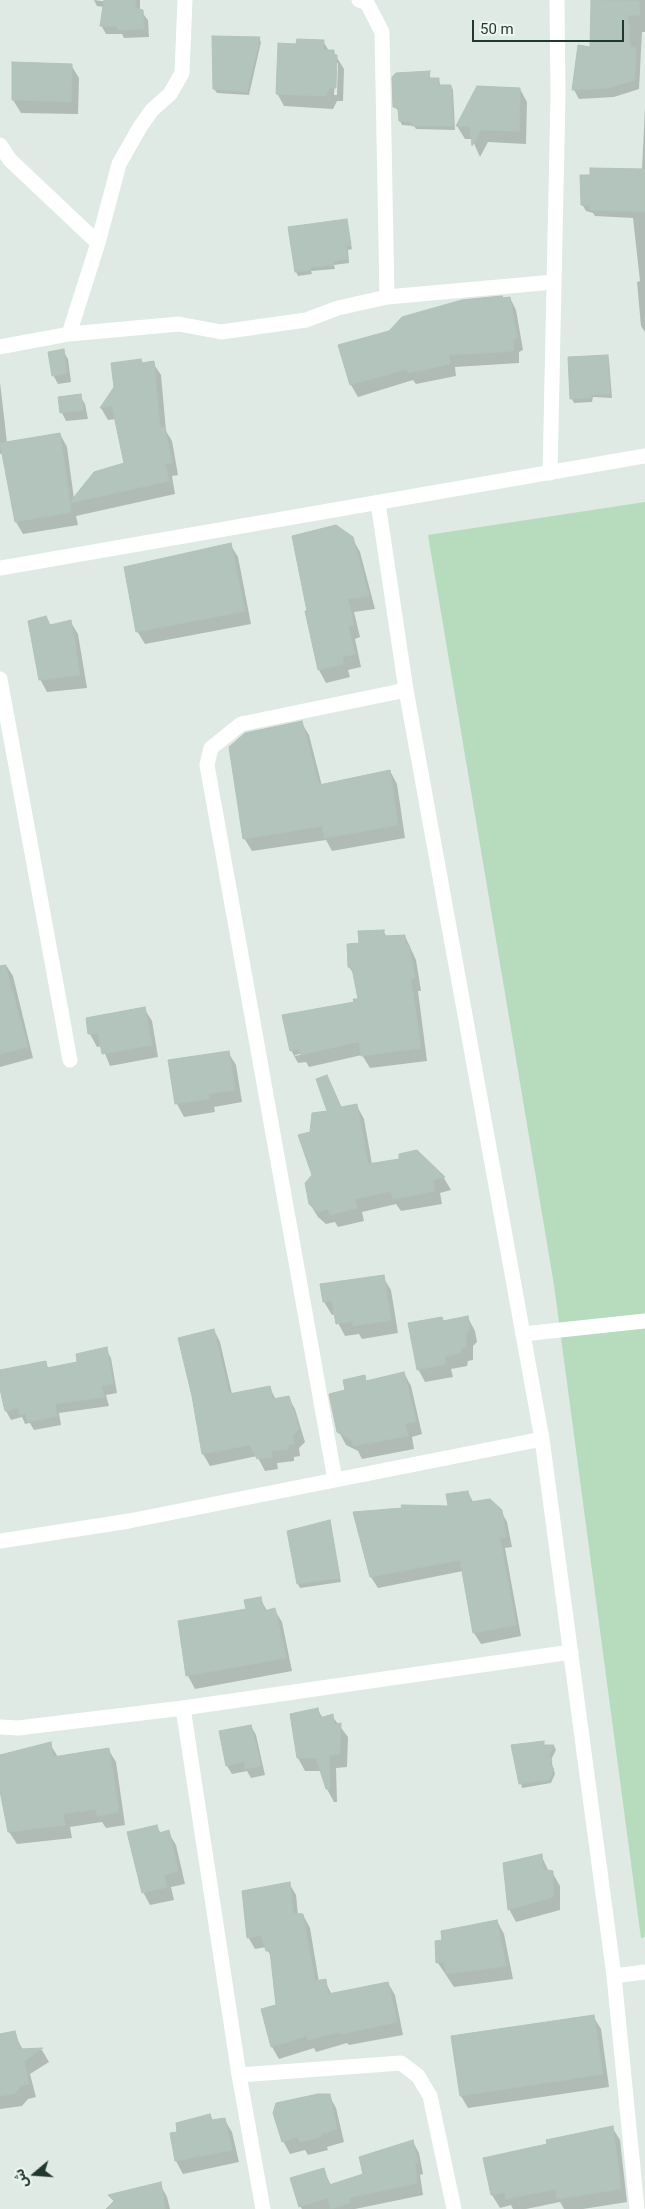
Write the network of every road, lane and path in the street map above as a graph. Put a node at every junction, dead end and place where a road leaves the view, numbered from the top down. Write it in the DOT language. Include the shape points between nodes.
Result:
graph roads {
  1 [pos="185,0"];
  2 [pos="557,0"];
  3 [pos="368,1"];
  4 [pos="0,145"];
  5 [pos="98,243"];
  6 [pos="554,282"];
  7 [pos="387,297"];
  8 [pos="68,334"];
  9 [pos="0,347"];
  10 [pos="645,456"];
  11 [pos="550,473"];
  12 [pos="378,503"];
  13 [pos="0,568"];
  14 [pos="1,688"];
  15 [pos="406,690"];
  16 [pos="70,1060"];
  17 [pos="645,1321"];
  18 [pos="523,1334"];
  19 [pos="542,1439"];
  20 [pos="335,1480"];
  21 [pos="0,1541"];
  22 [pos="571,1652"];
  23 [pos="183,1708"];
  24 [pos="0,1727"];
  25 [pos="645,1972"];
  26 [pos="614,1976"];
  27 [pos="240,2075"];
  28 [pos="263,2209"];
  29 [pos="454,2209"];
  30 [pos="637,2209"];
  1 -- 5 [label="street" via="182,73 170,94 152,110 140,127 119,164"];
  2 -- 6 [label="street"];
  3 -- 7 [label="street" via="382,32"];
  4 -- 5 [label="street" via="10,160"];
  5 -- 8 [label="street"];
  6 -- 7 [label="street"];
  6 -- 11 [label="street"];
  7 -- 8 [label="street" via="338,308 306,320 221,332 180,324"];
  8 -- 9 [label="street"];
  10 -- 11 [label="street"];
  11 -- 12 [label="street"];
  12 -- 13 [label="street"];
  12 -- 15 [label="street"];
  14 -- 16 [label="street"];
  15 -- 18 [label="street"];
  15 -- 20 [label="street" via="241,724 211,748 207,765"];
  17 -- 18 [label="street"];
  18 -- 19 [label="street"];
  19 -- 20 [label="street"];
  19 -- 22 [label="street"];
  20 -- 21 [label="street" via="130,1520"];
  22 -- 23 [label="street"];
  22 -- 26 [label="street"];
  23 -- 24 [label="street" via="18,1728"];
  23 -- 27 [label="street"];
  25 -- 26 [label="street"];
  26 -- 30 [label="street"];
  27 -- 28 [label="street"];
  27 -- 29 [label="street" via="401,2063 418,2076 430,2096"];
}
